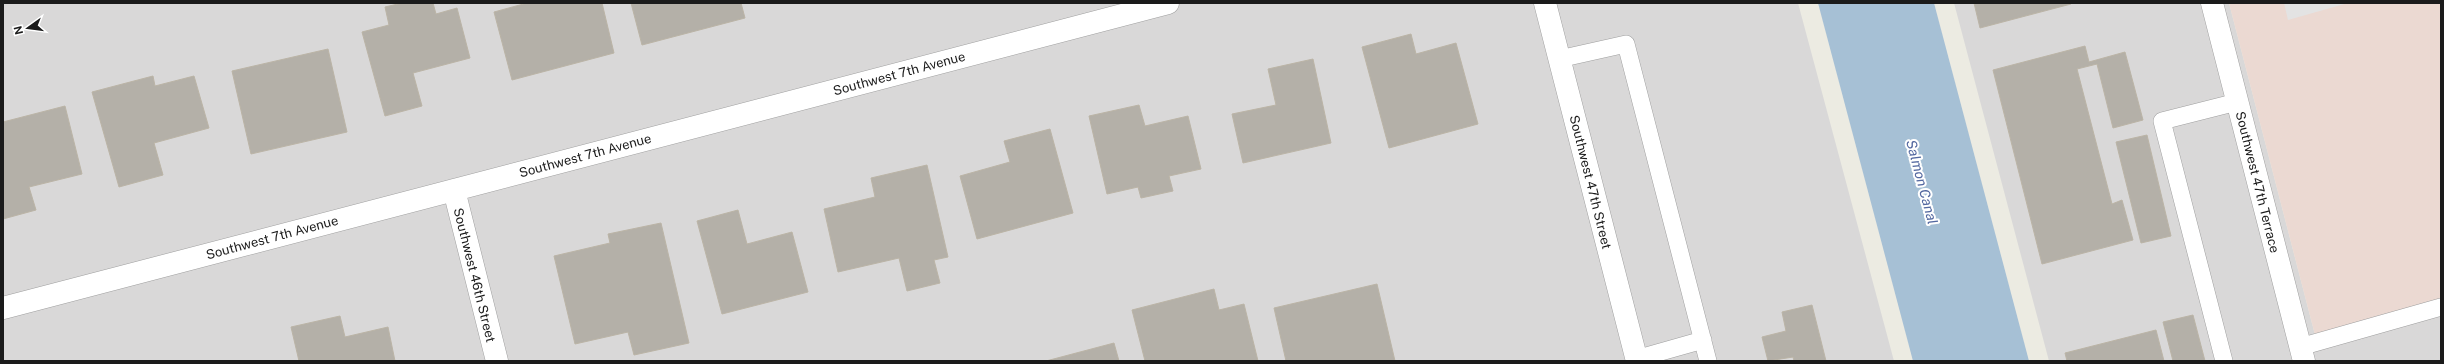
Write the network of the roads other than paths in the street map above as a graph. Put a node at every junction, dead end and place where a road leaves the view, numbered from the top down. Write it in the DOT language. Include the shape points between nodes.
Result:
graph roads {
  1 [pos="1168,3"];
  2 [pos="1545,3"];
  3 [pos="2212,3"];
  4 [pos="1559,59"];
  5 [pos="2237,102"];
  6 [pos="454,190"];
  7 [pos="2441,307"];
  8 [pos="3,308"];
  9 [pos="1703,340"];
  10 [pos="2302,354"];
  11 [pos="1637,360"];
  12 [pos="497,361"];
  13 [pos="1708,361"];
  14 [pos="2224,361"];
  1 -- 6 [label="street, Southwest 7th Avenue"];
  2 -- 4 [label="street, Southwest 47th Street"];
  3 -- 5 [label="street, Southwest 47th Terrace"];
  4 -- 9 [label="lane" via="1626,44"];
  4 -- 11 [label="street, Southwest 47th Street"];
  5 -- 10 [label="street, Southwest 47th Terrace"];
  5 -- 14 [label="lane" via="2162,121"];
  6 -- 8 [label="street, Southwest 7th Avenue"];
  6 -- 12 [label="street, Southwest 46th Street"];
  7 -- 10 [label="lane"];
  9 -- 11 [label="lane"];
  9 -- 13 [label="lane"];
}
